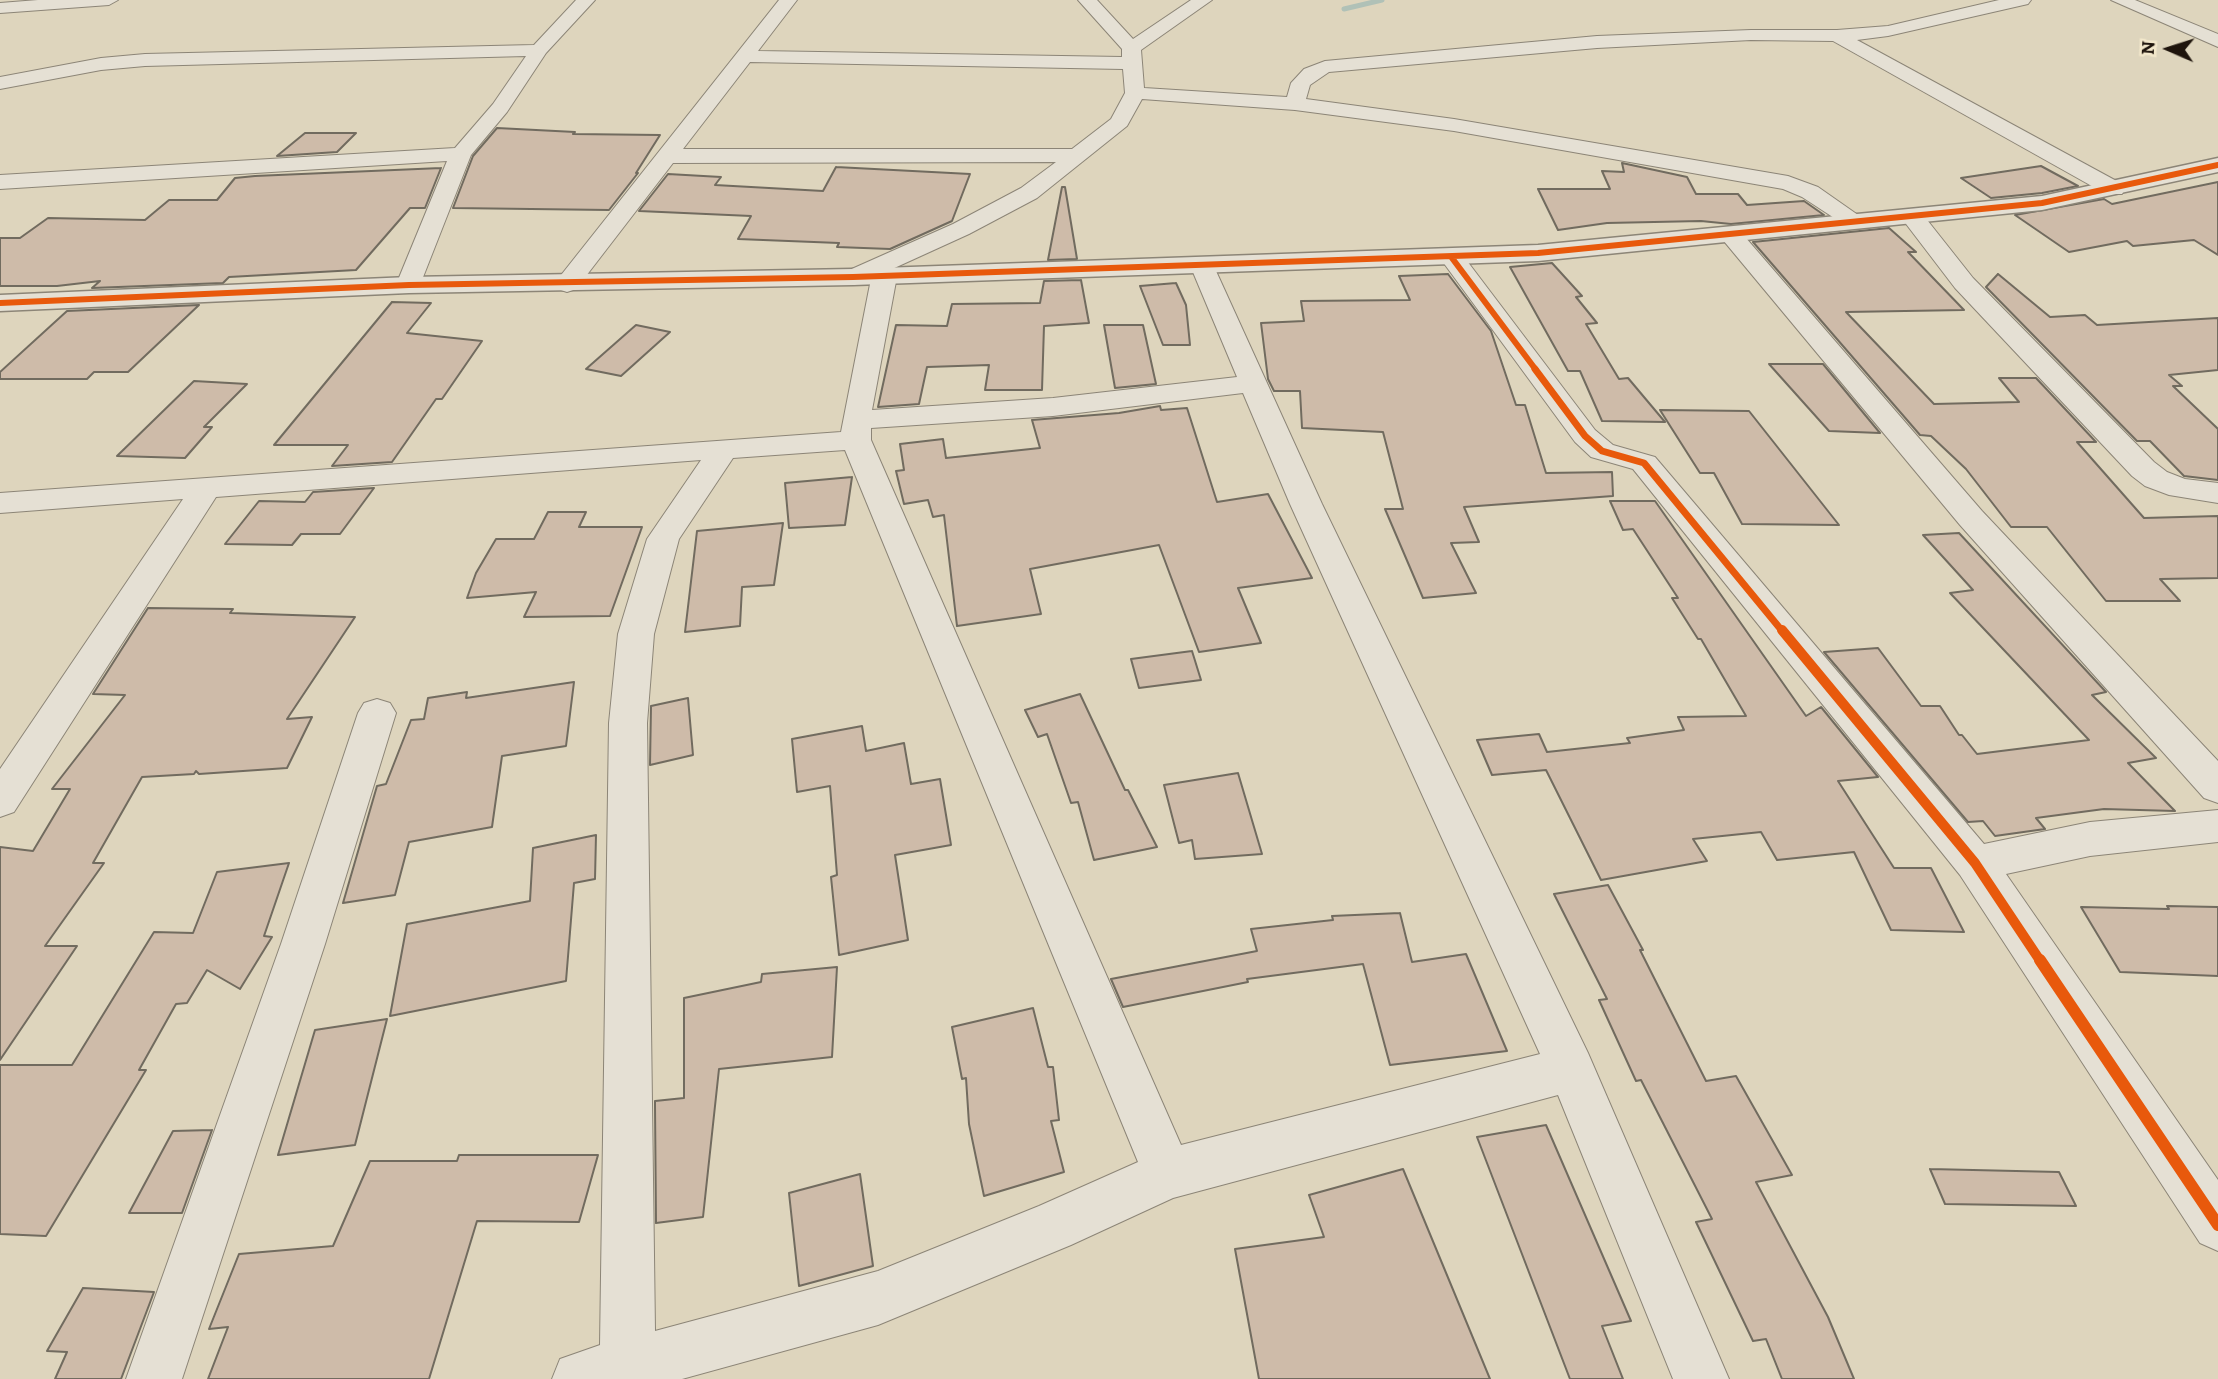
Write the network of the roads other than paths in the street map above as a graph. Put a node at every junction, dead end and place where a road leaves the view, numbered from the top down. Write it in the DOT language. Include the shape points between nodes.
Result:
graph roads {
  1 [pos="109,0"];
  2 [pos="586,0"];
  3 [pos="788,0"];
  4 [pos="1087,0"];
  5 [pos="1203,0"];
  6 [pos="2022,0"];
  7 [pos="2120,0"];
  8 [pos="0,8"];
  9 [pos="1837,36"];
  10 [pos="2218,41"];
  11 [pos="539,50"];
  12 [pos="1131,55"];
  13 [pos="745,56"];
  14 [pos="0,83"];
  15 [pos="1135,93"];
  16 [pos="1295,104"];
  17 [pos="461,154"];
  18 [pos="1079,155"];
  19 [pos="667,156"];
  20 [pos="2218,165"];
  21 [pos="0,183"];
  22 [pos="2114,189"];
  23 [pos="1912,216"];
  24 [pos="1856,222"];
  25 [pos="1731,235"];
  26 [pos="1452,258"];
  27 [pos="1202,265"];
  28 [pos="869,276"];
  29 [pos="409,285"];
  30 [pos="567,285"];
  31 [pos="0,303"];
  32 [pos="1254,383"];
  33 [pos="856,430"];
  34 [pos="724,449"];
  35 [pos="206,488"];
  36 [pos="2218,493"];
  37 [pos="0,503"];
  38 [pos="377,713"];
  39 [pos="18,747"];
  40 [pos="2218,787"];
  41 [pos="0,800"];
  42 [pos="2218,825"];
  43 [pos="1975,863"];
  44 [pos="1571,1069"];
  45 [pos="1168,1174"];
  46 [pos="2218,1225"];
  47 [pos="628,1366"];
  48 [pos="154,1379"];
  49 [pos="580,1379"];
  50 [pos="1701,1379"];
  1 -- 8 [label="street"];
  2 -- 11 [label="street"];
  3 -- 13 [label="street"];
  4 -- 12 [label="street"];
  5 -- 12 [label="street"];
  6 -- 9 [label="street" via="1888,31"];
  7 -- 10 [label="street"];
  9 -- 16 [label="street" via="1597,42 1325,67 1301,83"];
  9 -- 22 [label="street"];
  11 -- 14 [label="street" via="145,60"];
  11 -- 17 [label="street" via="500,108"];
  12 -- 13 [label="street"];
  12 -- 15 [label="street"];
  13 -- 19 [label="street"];
  15 -- 16 [label="street"];
  15 -- 18 [label="street" via="1120,122"];
  16 -- 24 [label="street" via="1454,125 1788,183"];
  17 -- 21 [label="street"];
  17 -- 29 [label="street"];
  18 -- 19 [label="street"];
  18 -- 28 [label="street" via="1028,193"];
  19 -- 30 [label="street"];
  20 -- 22 [label="street"];
  22 -- 23 [label="street" via="2042,203"];
  23 -- 24 [label="street"];
  23 -- 36 [label="street" via="1964,283 2143,469 2180,488"];
  24 -- 25 [label="street"];
  25 -- 26 [label="street"];
  25 -- 40 [label="street" via="1971,518"];
  26 -- 27 [label="street"];
  26 -- 43 [label="street" via="1585,436 1602,451 1644,463"];
  27 -- 28 [label="street"];
  27 -- 32 [label="street"];
  28 -- 30 [label="street"];
  28 -- 33 [label="street"];
  29 -- 30 [label="street"];
  29 -- 31 [label="street"];
  32 -- 33 [label="street"];
  32 -- 44 [label="street" via="1306,504"];
  33 -- 34 [label="street"];
  33 -- 45 [label="street"];
  34 -- 35 [label="street"];
  34 -- 47 [label="street" via="663,538 636,634 628,723"];
  35 -- 37 [label="street"];
  35 -- 39 [label="street"];
  38 -- 48 [label="street"];
  39 -- 41 [label="street"];
  42 -- 43 [label="street" via="2090,839"];
  43 -- 46 [label="street"];
  44 -- 45 [label="street"];
  44 -- 50 [label="street"];
  45 -- 47 [label="street" via="1053,1227 878,1298"];
  47 -- 49 [label="street"];
}
